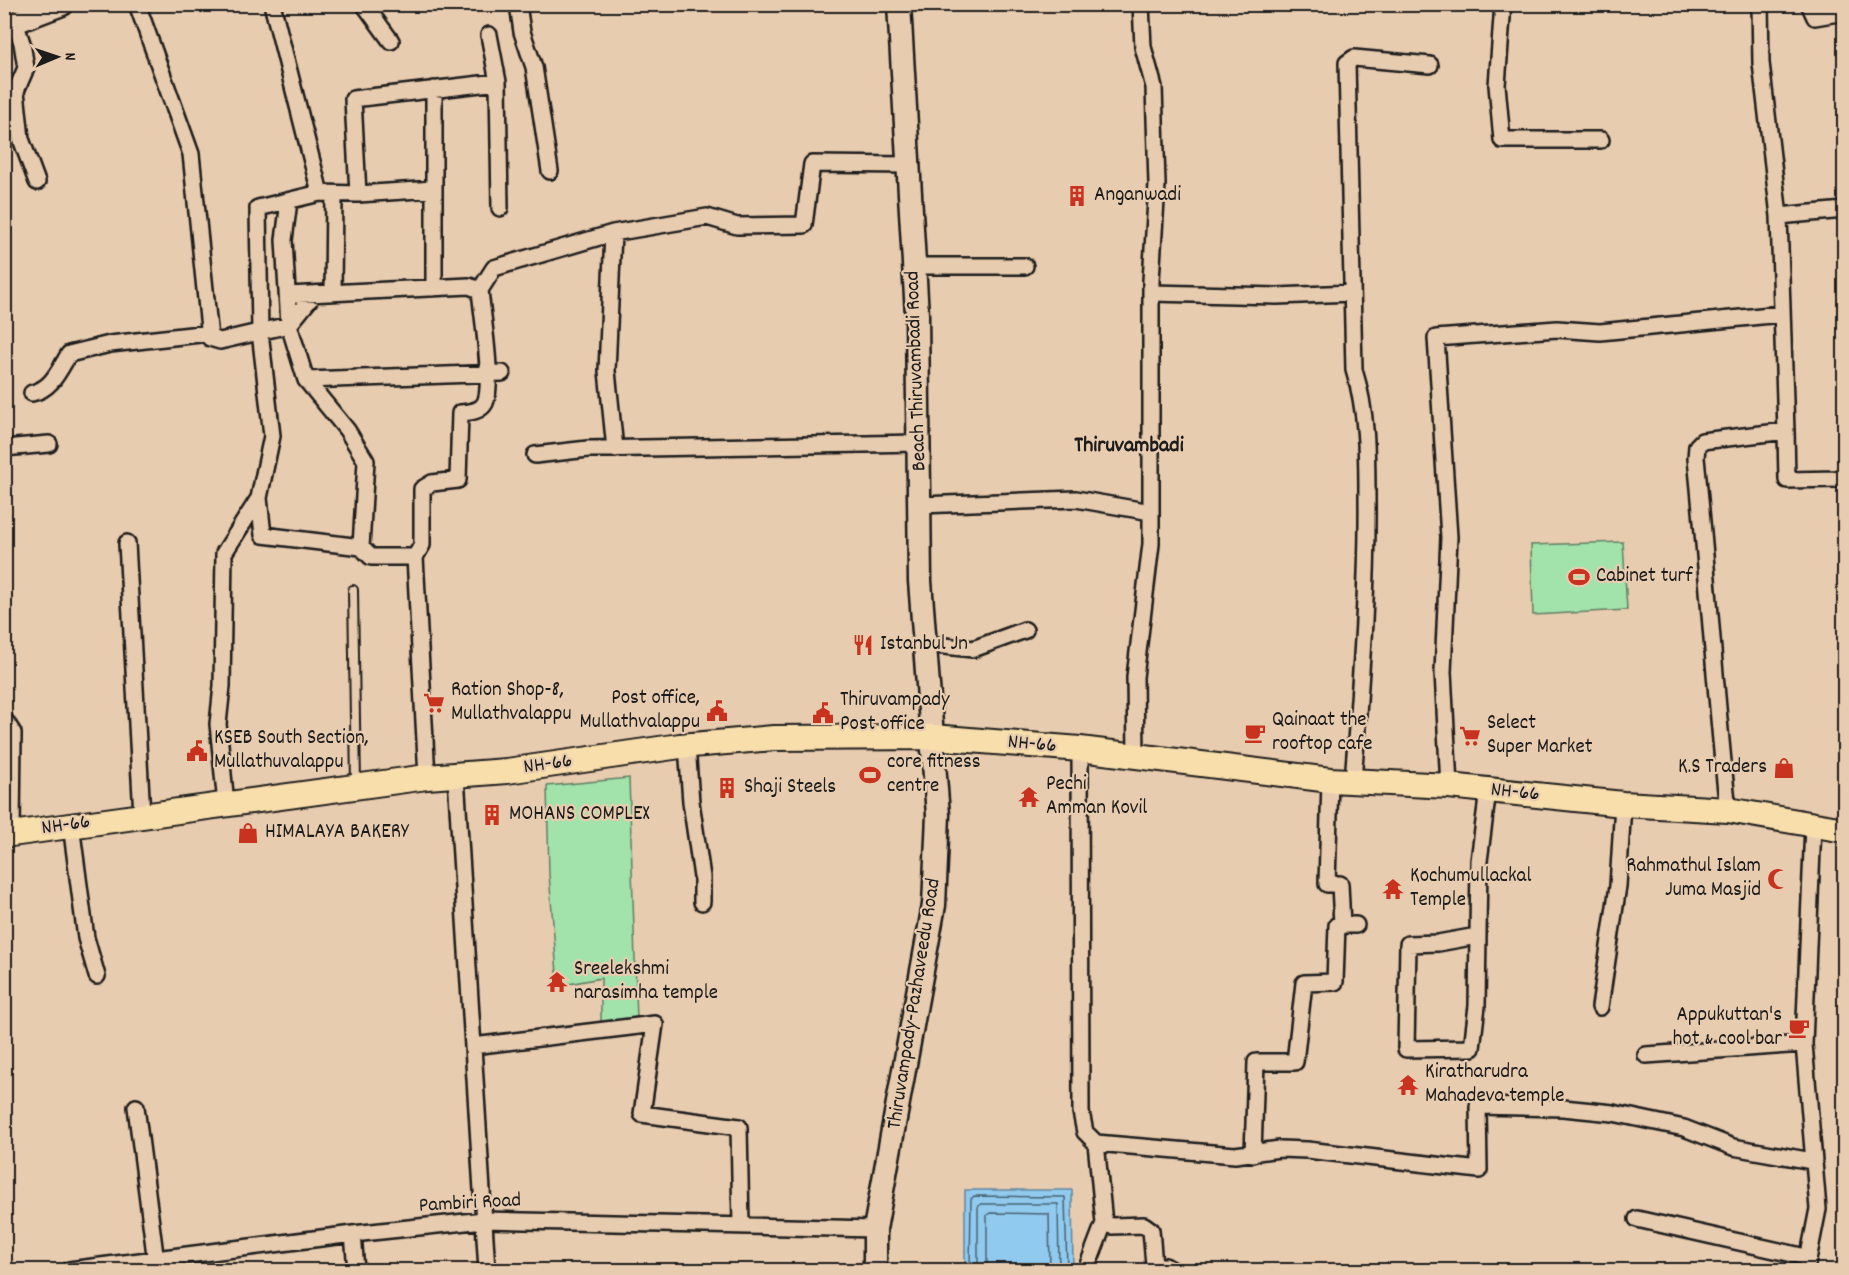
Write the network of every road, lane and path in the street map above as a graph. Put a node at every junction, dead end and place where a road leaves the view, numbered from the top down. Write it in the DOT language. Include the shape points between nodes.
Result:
graph roads {
  1 [pos="62,4"];
  2 [pos="138,4"];
  3 [pos="272,4"];
  4 [pos="364,4"];
  5 [pos="518,4"];
  6 [pos="899,4"];
  7 [pos="1141,4"];
  8 [pos="1503,4"];
  9 [pos="1760,4"];
  10 [pos="1809,4"];
  11 [pos="1845,12"];
  12 [pos="10,24"];
  13 [pos="489,34"];
  14 [pos="391,41"];
  15 [pos="1430,65"];
  16 [pos="498,82"];
  17 [pos="434,89"];
  18 [pos="1602,140"];
  19 [pos="909,165"];
  20 [pos="549,171"];
  21 [pos="37,182"];
  22 [pos="434,189"];
  23 [pos="327,193"];
  24 [pos="358,194"];
  25 [pos="289,201"];
  26 [pos="500,208"];
  27 [pos="1845,210"];
  28 [pos="1779,216"];
  29 [pos="613,233"];
  30 [pos="914,266"];
  31 [pos="1025,266"];
  32 [pos="434,288"];
  33 [pos="480,290"];
  34 [pos="333,293"];
  35 [pos="1151,293"];
  36 [pos="1352,293"];
  37 [pos="314,294"];
  38 [pos="288,295"];
  39 [pos="1781,314"];
  40 [pos="289,325"];
  41 [pos="260,332"];
  42 [pos="209,333"];
  43 [pos="495,373"];
  44 [pos="306,380"];
  45 [pos="32,393"];
  46 [pos="1786,431"];
  47 [pos="920,442"];
  48 [pos="49,444"];
  49 [pos="4,448"];
  50 [pos="615,449"];
  51 [pos="535,455"];
  52 [pos="1845,475"];
  53 [pos="259,498"];
  54 [pos="920,505"];
  55 [pos="1151,512"];
  56 [pos="127,543"];
  57 [pos="361,547"];
  58 [pos="415,557"];
  59 [pos="353,590"];
  60 [pos="1025,630"];
  61 [pos="926,645"];
  62 [pos="4,719"];
  63 [pos="933,736"];
  64 [pos="687,745"];
  65 [pos="1080,749"];
  66 [pos="1136,757"];
  67 [pos="456,776"];
  68 [pos="427,777"];
  69 [pos="1342,781"];
  70 [pos="1449,786"];
  71 [pos="356,787"];
  72 [pos="1488,790"];
  73 [pos="226,804"];
  74 [pos="1623,804"];
  75 [pos="1728,810"];
  76 [pos="142,815"];
  77 [pos="71,825"];
  78 [pos="1812,825"];
  79 [pos="1845,830"];
  80 [pos="8,834"];
  81 [pos="702,902"];
  82 [pos="1477,936"];
  83 [pos="97,976"];
  84 [pos="1600,1007"];
  85 [pos="1804,1044"];
  86 [pos="472,1046"];
  87 [pos="1646,1055"];
  88 [pos="136,1107"];
  89 [pos="1096,1143"];
  90 [pos="1253,1154"];
  91 [pos="1812,1161"];
  92 [pos="1637,1219"];
  93 [pos="484,1221"];
  94 [pos="1104,1223"];
  95 [pos="741,1226"];
  96 [pos="875,1229"];
  97 [pos="353,1234"];
  98 [pos="1806,1264"];
  99 [pos="156,1265"];
  100 [pos="69,1270"];
  101 [pos="356,1270"];
  102 [pos="487,1270"];
  103 [pos="875,1270"];
  104 [pos="1086,1270"];
  105 [pos="1172,1270"];
  1 -- 12 [label="main road"];
  2 -- 42 [label="street" via="191,154"];
  3 -- 23 [label="street"];
  4 -- 14 [label="street"];
  5 -- 20 [label="street" via="522,32 534,67"];
  6 -- 19 [label="main road, Beach Thiruvambadi Road"];
  7 -- 35 [label="street" via="1143,47 1155,107 1157,184"];
  8 -- 18 [label="street" via="1497,85 1502,140"];
  9 -- 28 [label="street" via="1761,63"];
  10 -- 11 [label="street" via="1815,17"];
  12 -- 21 [label="street" via="22,43 26,68 16,91 21,139"];
  13 -- 16 [label="street"];
  15 -- 36 [label="street" via="1354,58 1347,63"];
  16 -- 17 [label="street"];
  16 -- 26 [label="street"];
  17 -- 22 [label="street"];
  17 -- 24 [label="street" via="353,99"];
  19 -- 29 [label="street" via="812,164 804,225 737,226 707,217"];
  19 -- 30 [label="main road, Beach Thiruvambadi Road"];
  22 -- 24 [label="street"];
  22 -- 32 [label="street"];
  23 -- 24 [label="street"];
  23 -- 25 [label="street"];
  23 -- 34 [label="street"];
  25 -- 38 [label="street" via="284,240"];
  25 -- 41 [label="street" via="258,208"];
  27 -- 28 [label="street"];
  28 -- 39 [label="street"];
  29 -- 33 [label="street" via="494,268"];
  29 -- 50 [label="street" via="607,371"];
  30 -- 31 [label="street"];
  30 -- 47 [label="main road, Beach Thiruvambadi Road"];
  32 -- 33 [label="street" via="469,286"];
  32 -- 34 [label="street"];
  33 -- 43 [label="street"];
  34 -- 37 [label="street"];
  35 -- 36 [label="street"];
  35 -- 55 [label="street"];
  36 -- 69 [label="street" via="1354,370 1362,397 1366,448 1368,562"];
  37 -- 38 [label="street"];
  37 -- 40 [label="street"];
  38 -- 40 [label="street"];
  39 -- 46 [label="street"];
  39 -- 70 [label="street" via="1600,332 1557,328 1436,338 1449,537 1443,672"];
  40 -- 41 [label="street"];
  40 -- 44 [label="street"];
  41 -- 42 [label="street" via="220,341 210,338"];
  41 -- 53 [label="street" via="272,436"];
  42 -- 45 [label="street" via="110,344 69,354 43,391"];
  43 -- 44 [label="street"];
  43 -- 58 [label="street" via="485,402 478,410 460,413 458,480 432,483 422,489 422,545"];
  44 -- 57 [label="street" via="366,460"];
  46 -- 52 [label="street" via="1787,480 1838,479"];
  46 -- 75 [label="street" via="1719,438 1697,446 1714,690"];
  47 -- 50 [label="street"];
  47 -- 54 [label="main road, Beach Thiruvambadi Road"];
  48 -- 49 [label="street"];
  50 -- 51 [label="street"];
  53 -- 57 [label="street" via="263,535"];
  53 -- 73 [label="street" via="224,553 218,723"];
  54 -- 55 [label="street" via="1076,499"];
  54 -- 61 [label="main road, Beach Thiruvambadi Road" via="920,581"];
  55 -- 66 [label="street" via="1152,544 1136,677"];
  56 -- 76 [label="street"];
  57 -- 58 [label="street" via="371,557"];
  58 -- 68 [label="street"];
  59 -- 71 [label="lane"];
  60 -- 61 [label="street" via="973,649"];
  61 -- 63 [label="main road, Beach Thiruvambadi Road"];
  62 -- 80 [label="street" via="13,733"];
  63 -- 64 [label="main road, NH-66" via="774,738"];
  63 -- 65 [label="main road, NH-66"];
  63 -- 96 [label="main road, Thiruvampady-Pazhaveedu Road" via="938,815 934,904"];
  64 -- 67 [label="main road, NH-66"];
  64 -- 81 [label="street"];
  65 -- 66 [label="main road, NH-66"];
  65 -- 89 [label="street" via="1081,1112 1085,1132"];
  66 -- 69 [label="main road, NH-66"];
  67 -- 68 [label="main road, NH-66"];
  67 -- 86 [label="street"];
  68 -- 71 [label="main road, NH-66"];
  69 -- 70 [label="main road, NH-66"];
  69 -- 90 [label="street" via="1327,884 1340,884 1349,925 1337,925 1335,982 1304,983 1296,1062 1256,1062"];
  70 -- 72 [label="main road, NH-66"];
  71 -- 73 [label="main road, NH-66"];
  72 -- 74 [label="main road, NH-66"];
  72 -- 82 [label="street" via="1479,861"];
  73 -- 76 [label="main road, NH-66"];
  74 -- 75 [label="main road, NH-66"];
  74 -- 84 [label="street" via="1618,886"];
  75 -- 78 [label="main road, NH-66"];
  76 -- 77 [label="main road, NH-66"];
  77 -- 80 [label="main road, NH-66"];
  77 -- 83 [label="street" via="86,938"];
  78 -- 79 [label="main road, NH-66"];
  78 -- 85 [label="street"];
  82 -- 82 [label="street" via="1477,1006 1472,1048 1406,1049 1408,944 1438,944"];
  85 -- 87 [label="street"];
  85 -- 91 [label="street"];
  86 -- 93 [label="street"];
  86 -- 95 [label="street" via="655,1023 642,1114 739,1127"];
  88 -- 99 [label="street"];
  89 -- 90 [label="street"];
  89 -- 94 [label="street"];
  90 -- 91 [label="street" via="1307,1150 1479,1170 1478,1106 1612,1113 1684,1128 1733,1147"];
  91 -- 98 [label="street" via="1818,1209"];
  92 -- 98 [label="street"];
  93 -- 95 [label="street, Pambiri Road"];
  93 -- 97 [label="street, Pambiri Road"];
  93 -- 102 [label="street"];
  94 -- 104 [label="street"];
  94 -- 105 [label="street" via="1144,1225 1151,1230 1154,1265"];
  95 -- 96 [label="street, Pambiri Road"];
  96 -- 103 [label="main road, Thiruvampady-Pazhaveedu Road"];
  97 -- 99 [label="street, Pambiri Road"];
  97 -- 101 [label="street"];
  99 -- 100 [label="street, Pambiri Road"];
}
